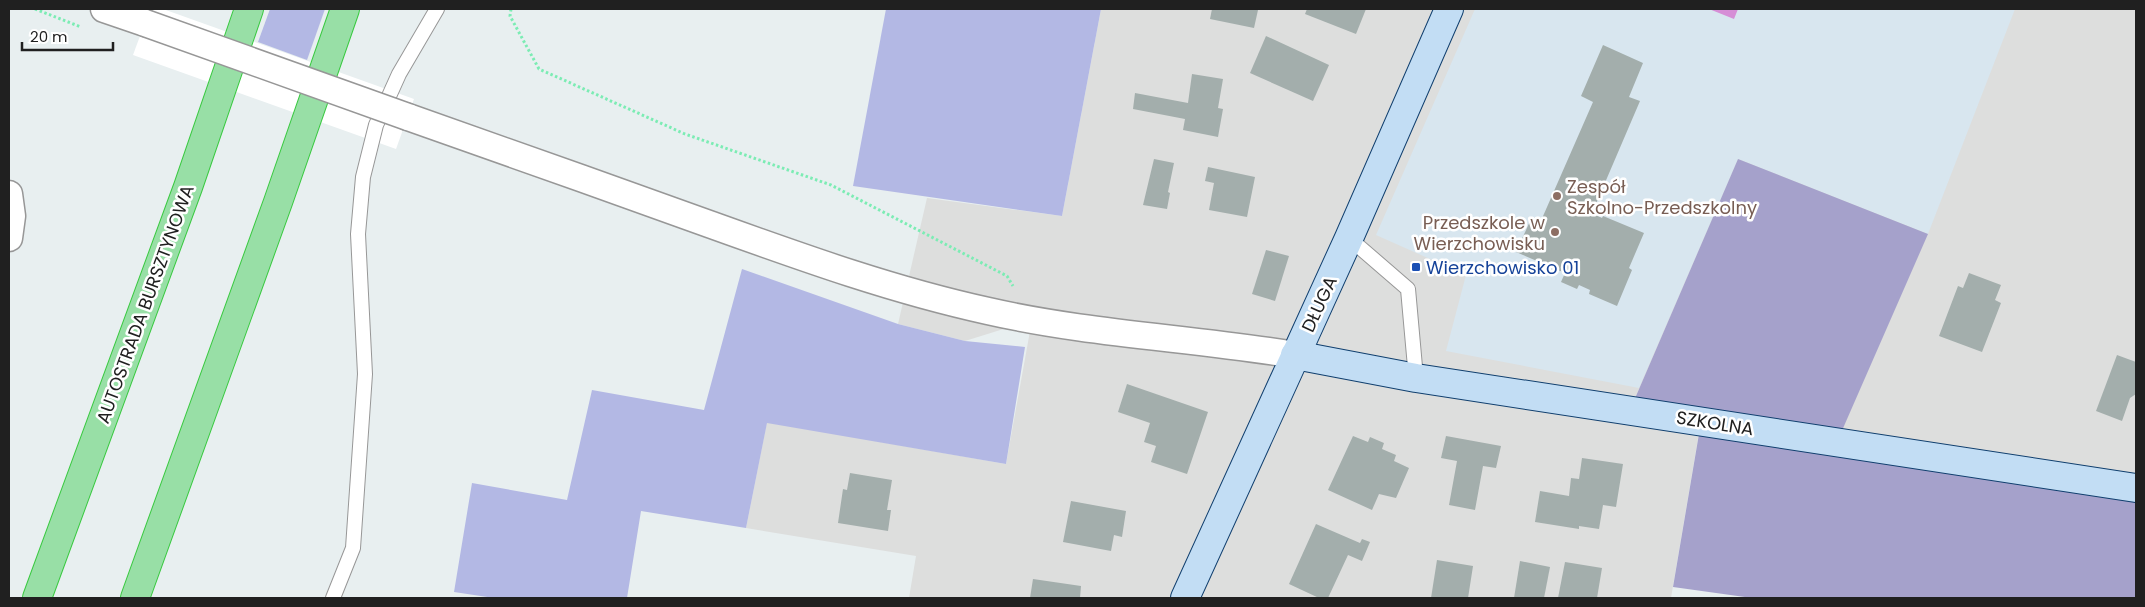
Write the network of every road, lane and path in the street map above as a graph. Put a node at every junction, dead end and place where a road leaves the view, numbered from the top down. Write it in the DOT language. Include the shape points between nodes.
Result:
graph roads {
  1 [pos="104,9"];
  2 [pos="249,9"];
  3 [pos="346,9"];
  4 [pos="436,9"];
  5 [pos="511,9"];
  6 [pos="1449,9"];
  7 [pos="9,194"];
  8 [pos="9,238"];
  9 [pos="1349,238"];
  10 [pos="1032,320"];
  11 [pos="1295,356"];
  12 [pos="1416,378"];
  13 [pos="2136,488"];
  14 [pos="38,598"];
  15 [pos="135,598"];
  16 [pos="333,598"];
  17 [pos="1185,598"];
  1 -- 10 [label="street, bridge" via="864,278 944,301"];
  2 -- 14 [label="highway, AUTOSTRADA BURSZTYNOWA" via="188,187"];
  3 -- 15 [label="highway"];
  4 -- 16 [label="lane" via="399,74 376,125 363,177 358,234 365,374 353,548"];
  5 -- 10 [label="path" via="510,16 539,69 685,134 831,185 1007,276"];
  6 -- 9 [label="street, DŁUGA"];
  7 -- 8 [label="street" via="12,216"];
  9 -- 11 [label="street, DŁUGA"];
  9 -- 12 [label="lane" via="1408,288"];
  10 -- 11 [label="street" via="1236,345"];
  11 -- 12 [label="street, SZKOLNA"];
  11 -- 17 [label="street, DŁUGA"];
  12 -- 13 [label="street, SZKOLNA"];
}
